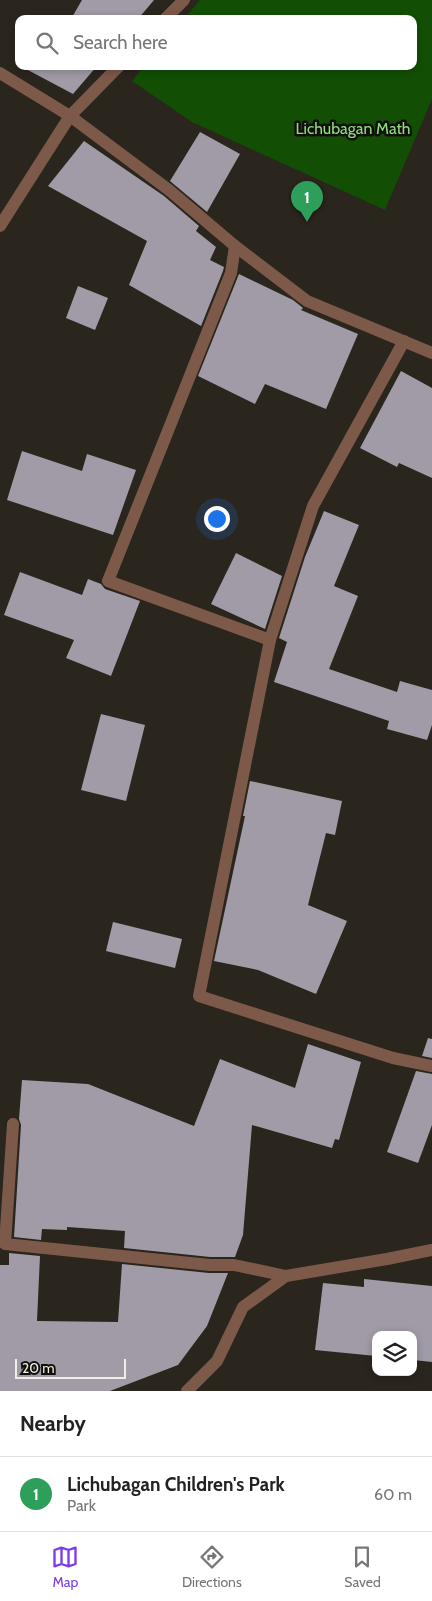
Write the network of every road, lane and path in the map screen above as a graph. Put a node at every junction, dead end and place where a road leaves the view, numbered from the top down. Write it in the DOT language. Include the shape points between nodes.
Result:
graph roads {
  1 [pos="184,0"];
  2 [pos="169,15"];
  3 [pos="115,70"];
  4 [pos="0,72"];
  5 [pos="70,116"];
  6 [pos="0,226"];
  7 [pos="235,246"];
  8 [pos="404,341"];
  9 [pos="432,353"];
  10 [pos="270,640"];
  11 [pos="432,1066"];
  12 [pos="13,1124"];
  13 [pos="432,1250"];
  14 [pos="286,1276"];
  15 [pos="187,1391"];
  1 -- 2 [label="street"];
  3 -- 5 [label="street"];
  4 -- 5 [label="street"];
  5 -- 6 [label="street"];
  5 -- 7 [label="street" via="170,190"];
  7 -- 8 [label="street" via="307,301"];
  7 -- 10 [label="street" via="231,273 108,581"];
  8 -- 9 [label="street"];
  8 -- 10 [label="street" via="313,506"];
  10 -- 11 [label="street" via="199,996 393,1058"];
  12 -- 14 [label="street" via="5,1244 234,1265"];
  13 -- 14 [label="street"];
  14 -- 15 [label="street" via="243,1307 217,1360"];
}
